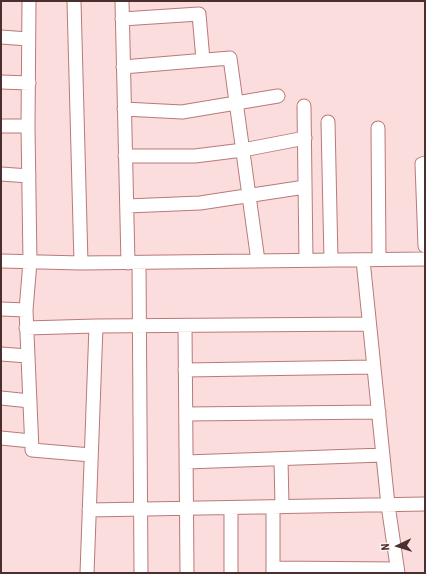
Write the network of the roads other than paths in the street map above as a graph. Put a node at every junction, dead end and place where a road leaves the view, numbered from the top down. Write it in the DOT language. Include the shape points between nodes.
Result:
graph roads {
  1 [pos="29,1"];
  2 [pos="74,1"];
  3 [pos="122,1"];
  4 [pos="122,19"];
  5 [pos="1,37"];
  6 [pos="28,39"];
  7 [pos="203,60"];
  8 [pos="123,67"];
  9 [pos="1,82"];
  10 [pos="29,83"];
  11 [pos="278,96"];
  12 [pos="236,102"];
  13 [pos="304,106"];
  14 [pos="124,109"];
  15 [pos="328,122"];
  16 [pos="1,126"];
  17 [pos="28,126"];
  18 [pos="378,128"];
  19 [pos="305,138"];
  20 [pos="243,150"];
  21 [pos="126,156"];
  22 [pos="425,163"];
  23 [pos="1,174"];
  24 [pos="29,176"];
  25 [pos="306,187"];
  26 [pos="249,196"];
  27 [pos="127,206"];
  28 [pos="425,246"];
  29 [pos="379,259"];
  30 [pos="425,259"];
  31 [pos="306,260"];
  32 [pos="331,260"];
  33 [pos="363,260"];
  34 [pos="258,261"];
  35 [pos="1,262"];
  36 [pos="30,262"];
  37 [pos="80,263"];
  38 [pos="133,263"];
  39 [pos="1,309"];
  40 [pos="26,310"];
  41 [pos="369,324"];
  42 [pos="96,326"];
  43 [pos="139,326"];
  44 [pos="185,326"];
  45 [pos="26,328"];
  46 [pos="1,354"];
  47 [pos="28,356"];
  48 [pos="374,367"];
  49 [pos="185,370"];
  50 [pos="1,398"];
  51 [pos="30,401"];
  52 [pos="378,412"];
  53 [pos="186,414"];
  54 [pos="1,438"];
  55 [pos="31,440"];
  56 [pos="383,455"];
  57 [pos="91,456"];
  58 [pos="281,459"];
  59 [pos="186,462"];
  60 [pos="425,504"];
  61 [pos="388,505"];
  62 [pos="278,507"];
  63 [pos="187,508"];
  64 [pos="231,508"];
  65 [pos="141,509"];
  66 [pos="89,510"];
  67 [pos="273,570"];
  68 [pos="398,571"];
  69 [pos="87,573"];
  70 [pos="141,573"];
  71 [pos="187,573"];
  72 [pos="231,573"];
  1 -- 6 [label="street"];
  2 -- 37 [label="street"];
  3 -- 4 [label="street"];
  4 -- 7 [label="street" via="199,14"];
  4 -- 8 [label="street"];
  5 -- 6 [label="street"];
  6 -- 10 [label="street"];
  7 -- 8 [label="street"];
  7 -- 12 [label="street" via="230,58"];
  8 -- 14 [label="street"];
  9 -- 10 [label="street"];
  10 -- 17 [label="street"];
  11 -- 12 [label="street"];
  12 -- 14 [label="street" via="182,112"];
  12 -- 20 [label="street"];
  13 -- 19 [label="street"];
  14 -- 21 [label="street"];
  15 -- 32 [label="street"];
  16 -- 17 [label="street"];
  17 -- 24 [label="street"];
  18 -- 29 [label="street"];
  19 -- 20 [label="street"];
  19 -- 25 [label="street"];
  20 -- 21 [label="street" via="195,156"];
  20 -- 26 [label="street"];
  21 -- 27 [label="street"];
  22 -- 28 [label="street" via="422,164"];
  23 -- 24 [label="street"];
  24 -- 36 [label="street"];
  25 -- 26 [label="street"];
  25 -- 31 [label="street"];
  26 -- 27 [label="street" via="200,203"];
  26 -- 34 [label="street"];
  27 -- 38 [label="street"];
  29 -- 30 [label="street"];
  29 -- 33 [label="street"];
  31 -- 32 [label="street"];
  31 -- 34 [label="street"];
  32 -- 33 [label="street"];
  33 -- 41 [label="street"];
  34 -- 38 [label="street"];
  35 -- 36 [label="street"];
  36 -- 37 [label="street"];
  36 -- 40 [label="street"];
  37 -- 38 [label="street"];
  38 -- 43 [label="street"];
  39 -- 40 [label="street"];
  40 -- 45 [label="street"];
  41 -- 44 [label="street"];
  41 -- 48 [label="street"];
  42 -- 43 [label="street"];
  42 -- 45 [label="street"];
  42 -- 57 [label="street"];
  43 -- 44 [label="street"];
  43 -- 65 [label="street"];
  44 -- 49 [label="street"];
  45 -- 47 [label="street"];
  46 -- 47 [label="street"];
  47 -- 51 [label="street"];
  48 -- 49 [label="street"];
  48 -- 52 [label="street"];
  49 -- 53 [label="street"];
  50 -- 51 [label="street"];
  51 -- 55 [label="street"];
  52 -- 53 [label="street"];
  52 -- 56 [label="street"];
  53 -- 59 [label="street"];
  54 -- 55 [label="street"];
  55 -- 57 [label="street" via="32,450"];
  56 -- 58 [label="street"];
  56 -- 61 [label="street"];
  57 -- 66 [label="street"];
  58 -- 59 [label="street"];
  58 -- 62 [label="street"];
  59 -- 63 [label="street"];
  60 -- 61 [label="street"];
  61 -- 62 [label="street"];
  61 -- 68 [label="street"];
  62 -- 64 [label="street"];
  62 -- 67 [label="street"];
  63 -- 64 [label="street"];
  63 -- 65 [label="street"];
  63 -- 71 [label="street"];
  64 -- 72 [label="street"];
  65 -- 66 [label="street"];
  65 -- 70 [label="street"];
  66 -- 69 [label="street"];
  67 -- 68 [label="street"];
}
